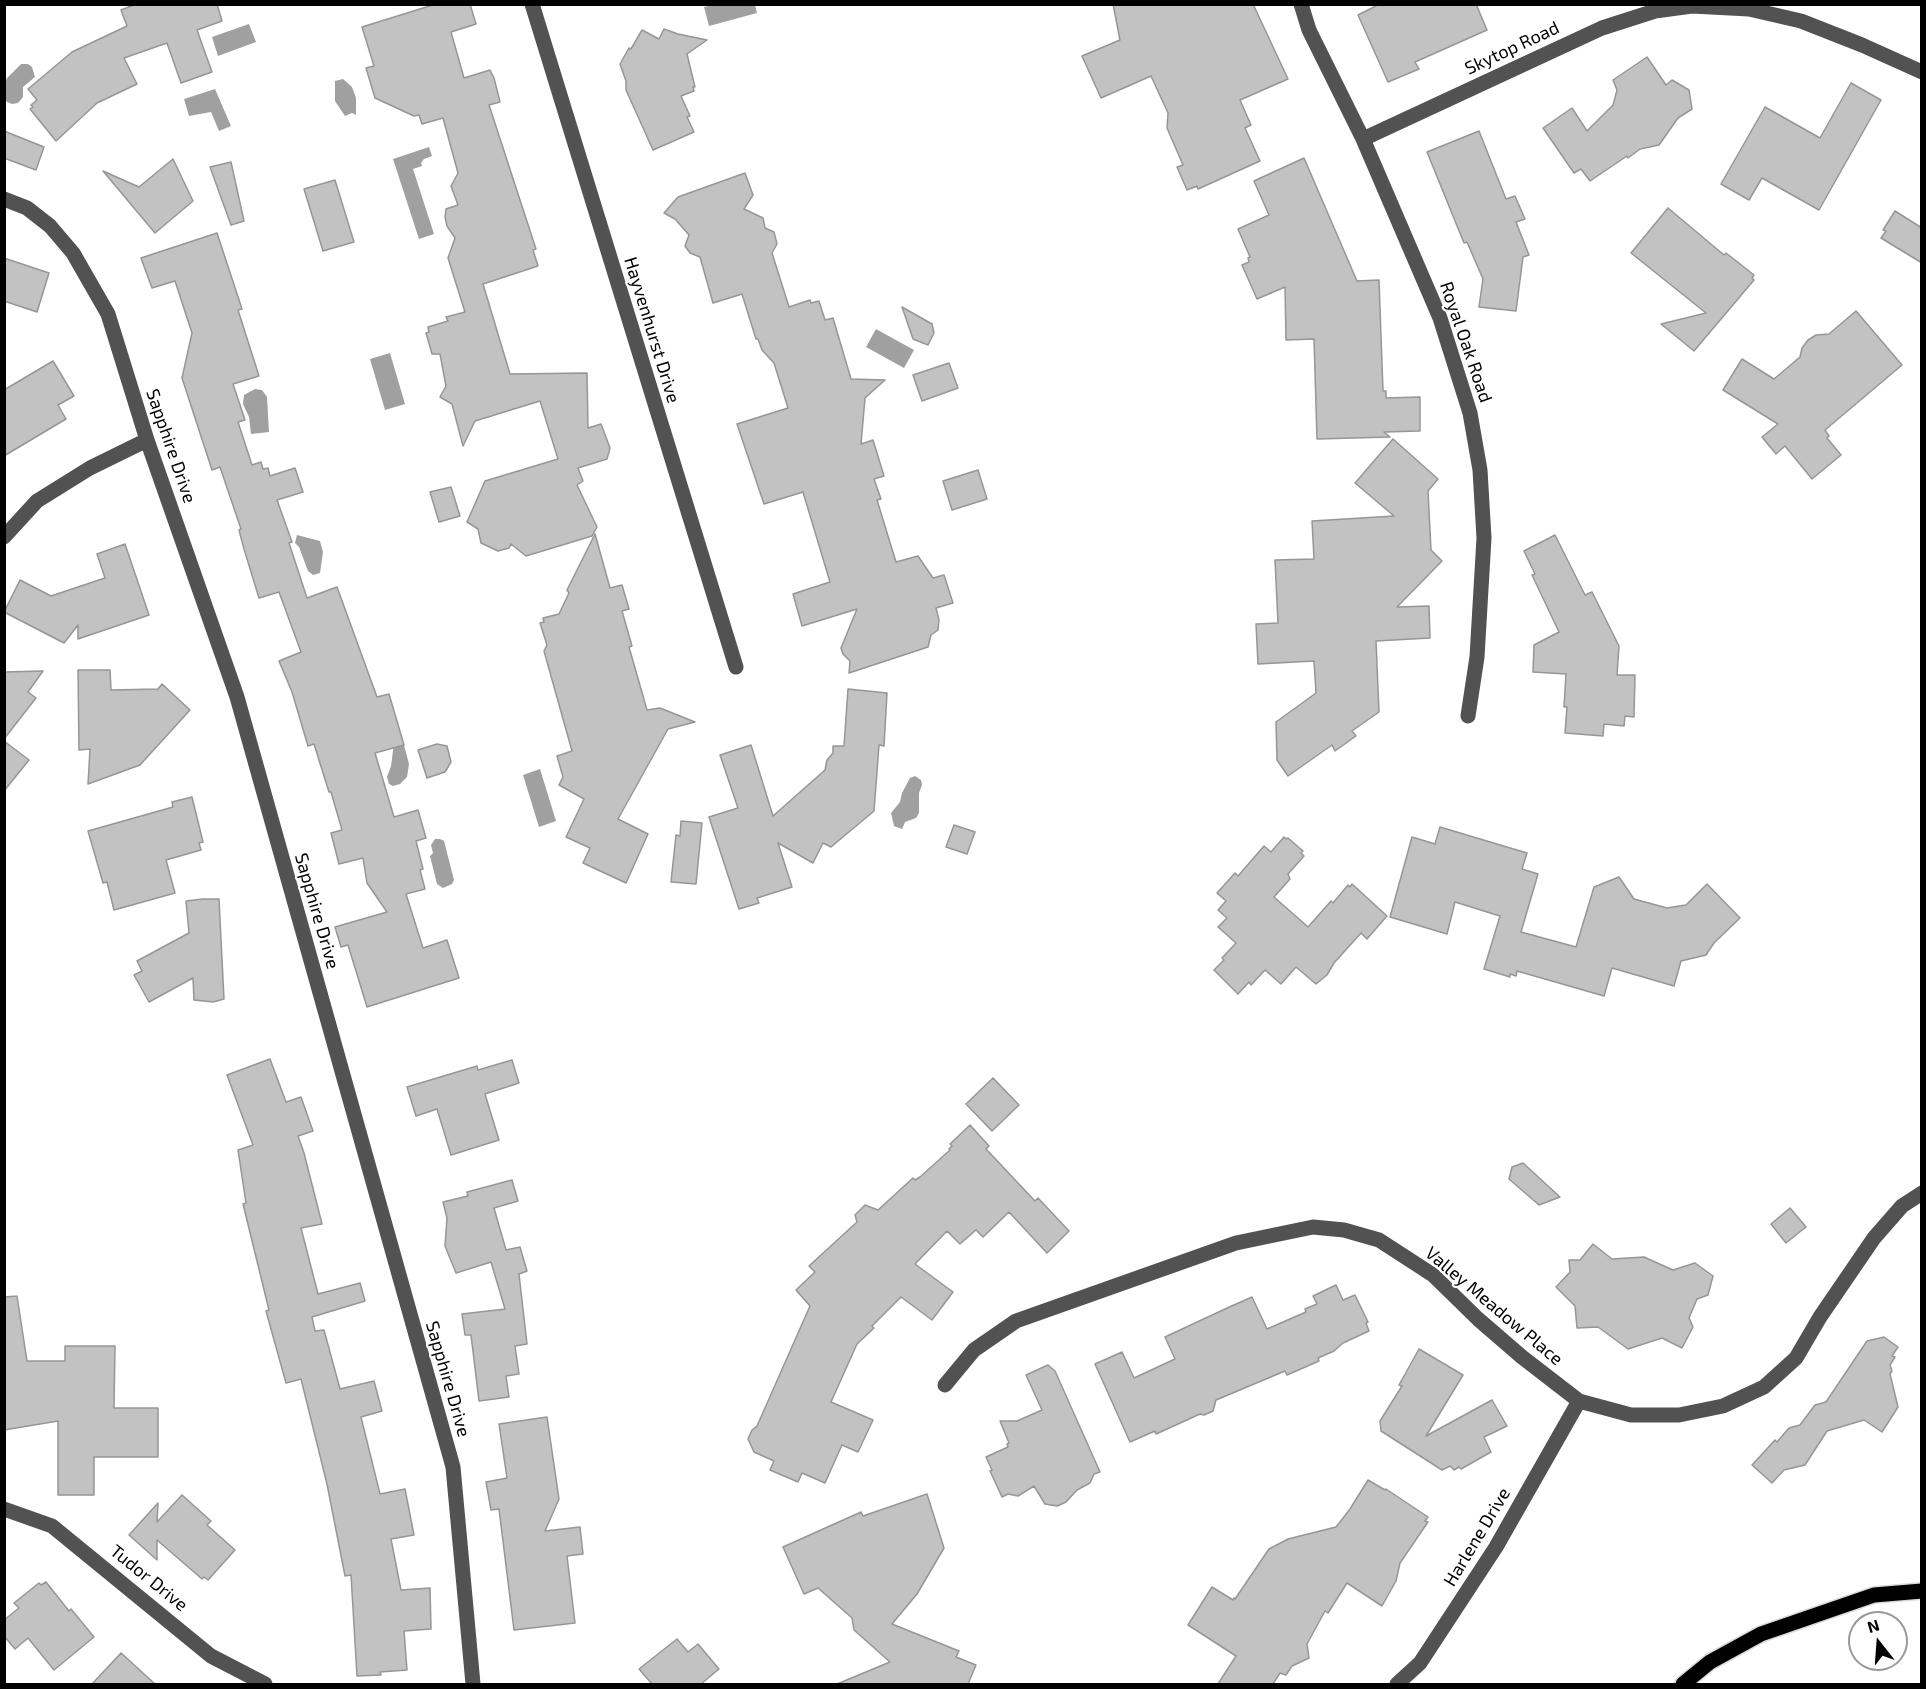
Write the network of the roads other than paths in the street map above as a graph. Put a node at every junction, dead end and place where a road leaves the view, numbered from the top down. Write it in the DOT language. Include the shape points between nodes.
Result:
graph roads {
  1 [pos="532,4"];
  2 [pos="1301,4"];
  3 [pos="1922,72"];
  4 [pos="1363,139"];
  5 [pos="4,199"];
  6 [pos="147,440"];
  7 [pos="4,537"];
  8 [pos="736,667"];
  9 [pos="1468,716"];
  10 [pos="1922,1193"];
  11 [pos="945,1385"];
  12 [pos="1579,1401"];
  13 [pos="4,1509"];
  14 [pos="1922,1591"];
  15 [pos="265,1684"];
  16 [pos="473,1684"];
  17 [pos="1397,1684"];
  18 [pos="1683,1684"];
  1 -- 8 [label="street, Hayvenhurst Drive"];
  2 -- 4 [label="street, Royal Oak Road" via="1309,30"];
  3 -- 4 [label="street, Skytop Road" via="1801,21 1749,9 1692,6 1655,11 1602,28"];
  4 -- 9 [label="street, Royal Oak Road" via="1440,318 1470,413 1480,470 1484,538 1477,657"];
  5 -- 6 [label="street, Sapphire Drive" via="27,208 50,226 73,253 108,314"];
  6 -- 7 [label="street" via="90,468 37,501"];
  6 -- 16 [label="street, Sapphire Drive" via="237,697 453,1467"];
  10 -- 12 [label="street, Valley Meadow Place" via="1902,1206 1874,1238 1796,1358 1764,1387 1723,1406 1679,1415 1631,1415"];
  11 -- 12 [label="street, Valley Meadow Place" via="974,1350 1016,1321 1236,1243 1313,1227 1344,1230 1379,1240 1433,1275 1522,1357"];
  12 -- 17 [label="street, Harlene Drive" via="1496,1547 1420,1663"];
  13 -- 15 [label="street, Tudor Drive" via="52,1526 211,1656"];
  14 -- 18 [label="main road" via="1874,1595 1761,1634 1710,1662"];
}
